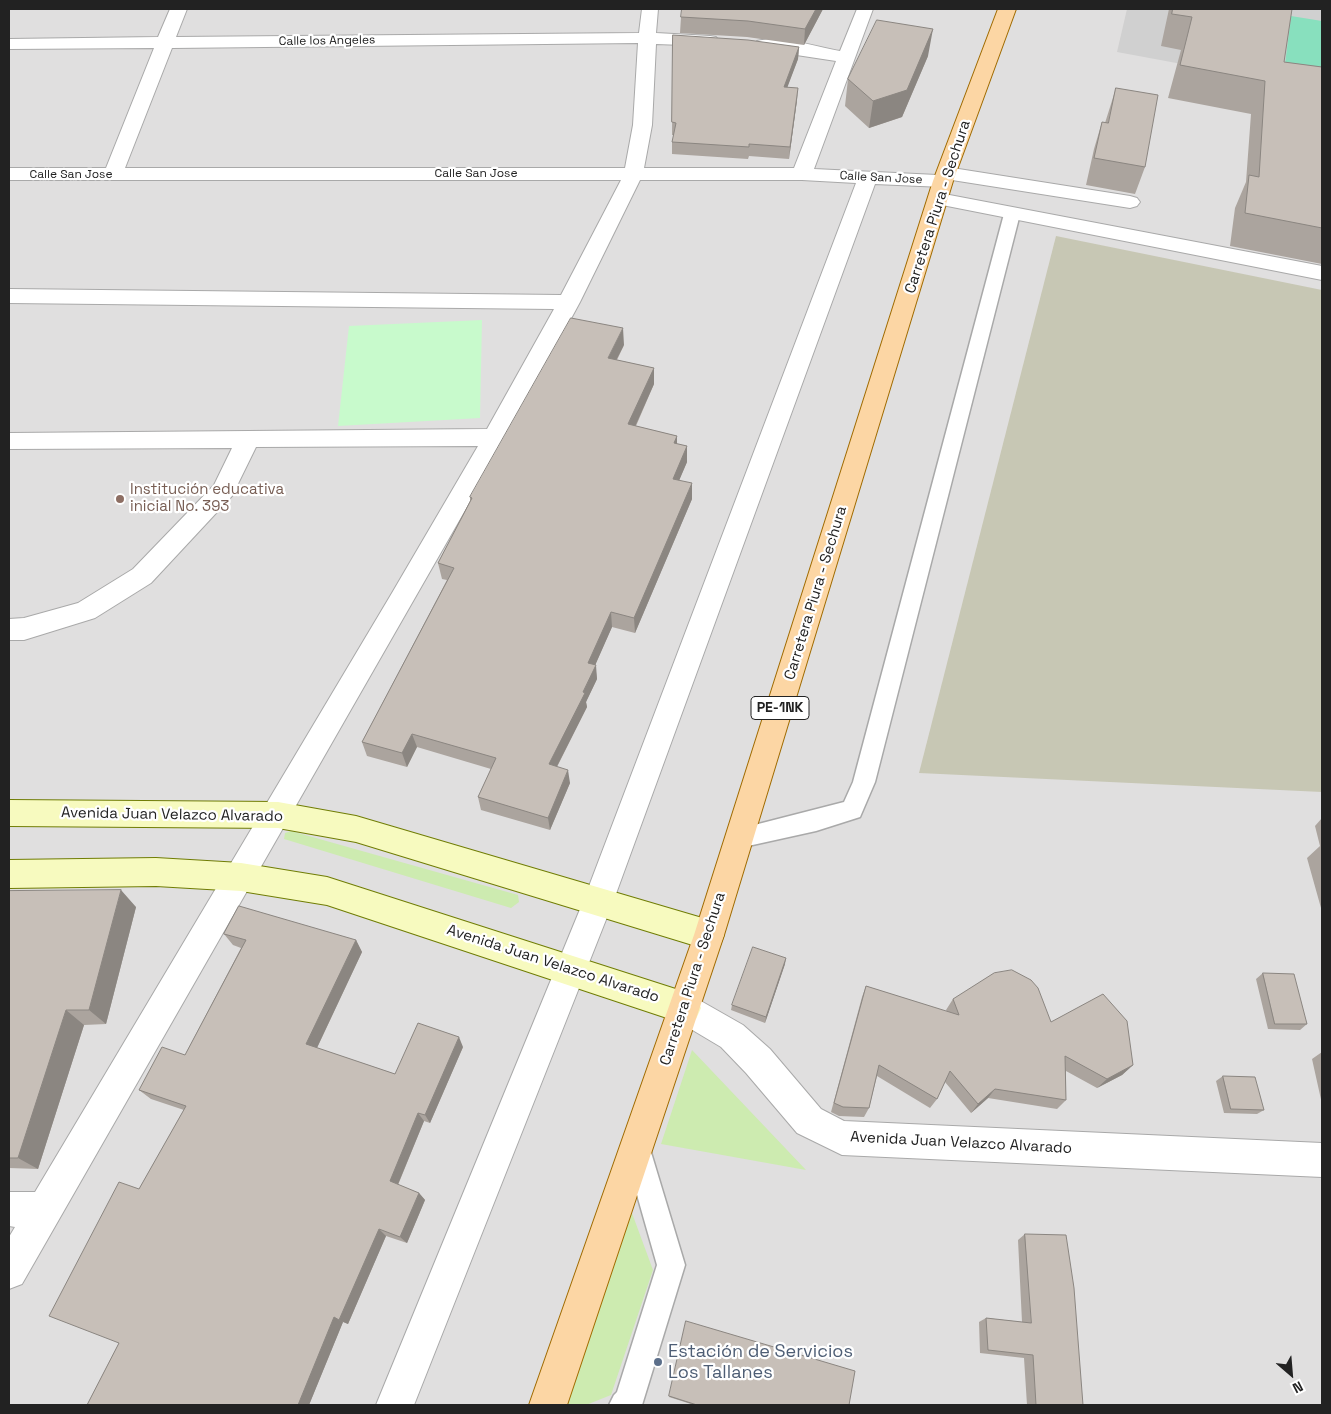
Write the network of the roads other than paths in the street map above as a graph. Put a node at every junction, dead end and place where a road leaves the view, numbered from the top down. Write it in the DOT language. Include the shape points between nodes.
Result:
graph roads {
  1 [pos="178,9"];
  2 [pos="650,9"];
  3 [pos="865,9"];
  4 [pos="1007,9"];
  5 [pos="646,38"];
  6 [pos="723,42"];
  7 [pos="165,43"];
  8 [pos="742,43"];
  9 [pos="9,44"];
  10 [pos="846,58"];
  11 [pos="9,174"];
  12 [pos="634,174"];
  13 [pos="802,174"];
  14 [pos="113,175"];
  15 [pos="868,177"];
  16 [pos="942,185"];
  17 [pos="1130,202"];
  18 [pos="1012,214"];
  19 [pos="1322,273"];
  20 [pos="9,296"];
  21 [pos="569,302"];
  22 [pos="495,437"];
  23 [pos="248,439"];
  24 [pos="9,441"];
  25 [pos="9,629"];
  26 [pos="9,813"];
  27 [pos="278,815"];
  28 [pos="739,838"];
  29 [pos="9,874"];
  30 [pos="241,877"];
  31 [pos="598,902"];
  32 [pos="709,935"];
  33 [pos="572,970"];
  34 [pos="685,1008"];
  35 [pos="636,1149"];
  36 [pos="1322,1160"];
  37 [pos="9,1209"];
  38 [pos="44,1210"];
  39 [pos="9,1271"];
  40 [pos="395,1405"];
  41 [pos="548,1405"];
  42 [pos="624,1405"];
  1 -- 7 [label="street"];
  2 -- 5 [label="street"];
  3 -- 10 [label="street"];
  4 -- 16 [label="main road, Carretera Piura - Sechura / PE-1NK"];
  5 -- 6 [label="street, Calle los Angeles"];
  5 -- 7 [label="street, Calle los Angeles"];
  5 -- 12 [label="street" via="642,143"];
  7 -- 9 [label="street, Calle los Angeles"];
  7 -- 14 [label="street"];
  8 -- 10 [label="street" via="796,48"];
  10 -- 13 [label="street"];
  11 -- 14 [label="street, Calle San Jose"];
  12 -- 13 [label="street, Calle San Jose"];
  12 -- 14 [label="street, Calle San Jose"];
  12 -- 21 [label="street"];
  13 -- 15 [label="street, Calle San Jose"];
  15 -- 16 [label="street, Calle San Jose"];
  15 -- 31 [label="street"];
  16 -- 17 [label="street"];
  16 -- 18 [label="street"];
  16 -- 28 [label="main road, Carretera Piura - Sechura / PE-1NK"];
  18 -- 19 [label="street"];
  18 -- 28 [label="lane" via="864,782 852,810"];
  20 -- 21 [label="street"];
  21 -- 22 [label="street"];
  22 -- 23 [label="street"];
  22 -- 27 [label="street"];
  23 -- 24 [label="street"];
  23 -- 25 [label="street" via="223,490 142,576 86,611"];
  26 -- 27 [label="street, Avenida Juan Velazco Alvarado"];
  27 -- 30 [label="street"];
  27 -- 31 [label="street, Avenida Juan Velazco Alvarado" via="356,829"];
  28 -- 32 [label="main road, Carretera Piura - Sechura / PE-1NK"];
  29 -- 30 [label="street, Avenida Juan Velazco Alvarado" via="156,872"];
  30 -- 33 [label="street, Avenida Juan Velazco Alvarado" via="327,891"];
  30 -- 38 [label="street"];
  31 -- 32 [label="street, Avenida Juan Velazco Alvarado"];
  31 -- 33 [label="street"];
  32 -- 34 [label="main road, Carretera Piura - Sechura / PE-1NK"];
  33 -- 34 [label="street, Avenida Juan Velazco Alvarado"];
  33 -- 40 [label="street"];
  34 -- 35 [label="main road, Carretera Piura - Sechura / PE-1NK"];
  34 -- 36 [label="street, Avenida Juan Velazco Alvarado" via="732,1036 809,1121 842,1138"];
  35 -- 41 [label="main road, Carretera Piura - Sechura / PE-1NK"];
  35 -- 42 [label="lane" via="671,1265 629,1402"];
  37 -- 38 [label="street"];
  38 -- 39 [label="street"];
}
